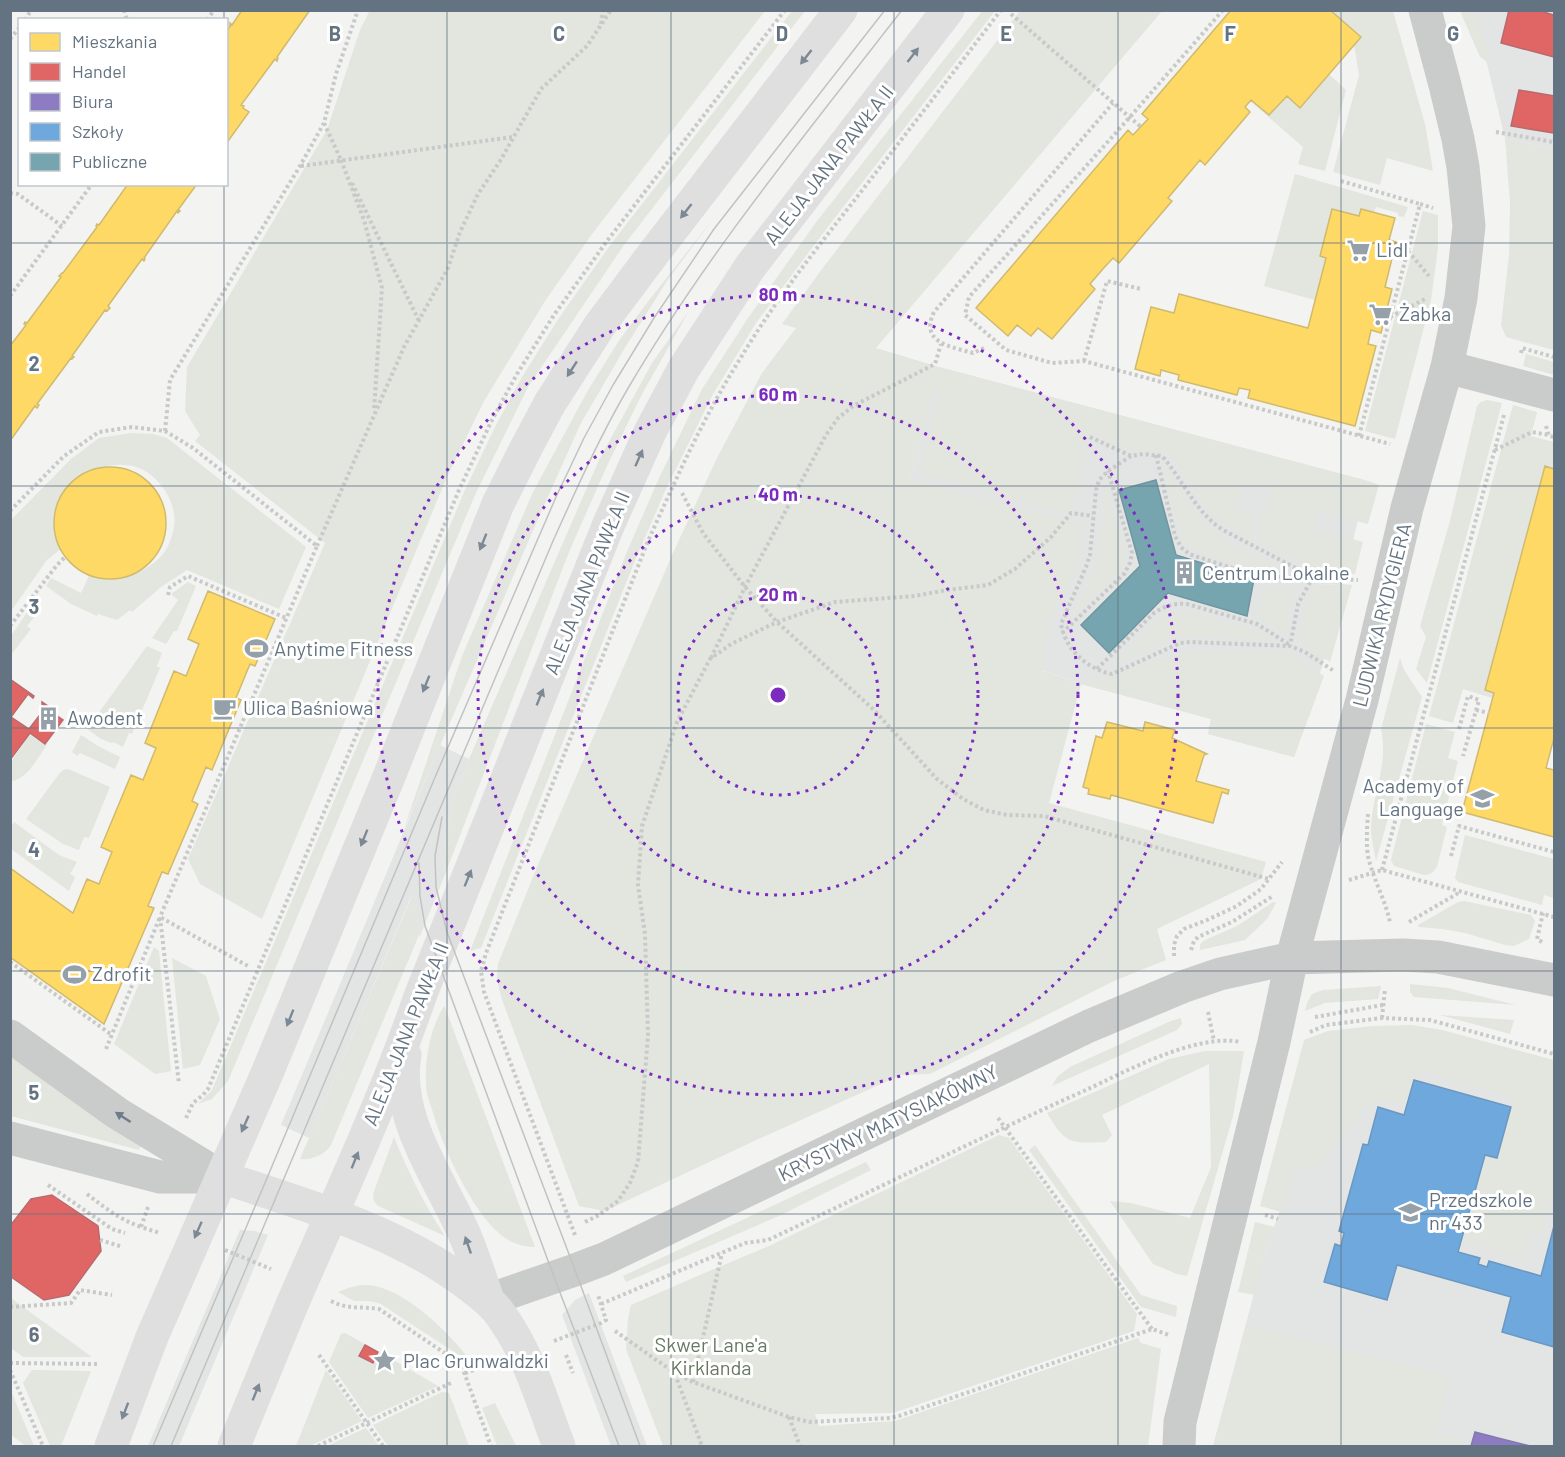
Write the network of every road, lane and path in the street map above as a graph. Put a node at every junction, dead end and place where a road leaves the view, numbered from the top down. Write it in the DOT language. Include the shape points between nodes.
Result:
graph roads {
  1 [pos="358,10"];
  2 [pos="603,10"];
  3 [pos="611,10"];
  4 [pos="841,10"];
  5 [pos="948,10"];
  6 [pos="1001,10"];
  7 [pos="1223,10"];
  8 [pos="1425,10"];
  9 [pos="1011,14"];
  10 [pos="601,25"];
  11 [pos="1113,103"];
  12 [pos="1130,117"];
  13 [pos="324,123"];
  14 [pos="1141,127"];
  15 [pos="1496,132"];
  16 [pos="513,137"];
  17 [pos="1554,142"];
  18 [pos="341,160"];
  19 [pos="300,166"];
  20 [pos="1341,181"];
  21 [pos="91,186"];
  22 [pos="10,193"];
  23 [pos="1420,204"];
  24 [pos="1441,210"];
  25 [pos="62,226"];
  26 [pos="1408,251"];
  27 [pos="1430,277"];
  28 [pos="1141,289"];
  29 [pos="1436,293"];
  30 [pos="10,296"];
  31 [pos="1390,317"];
  32 [pos="419,321"];
  33 [pos="941,344"];
  34 [pos="984,348"];
  35 [pos="1084,361"];
  36 [pos="1447,367"];
  37 [pos="1554,395"];
  38 [pos="1506,409"];
  39 [pos="374,415"];
  40 [pos="165,431"];
  41 [pos="1359,436"];
  42 [pos="1550,436"];
  43 [pos="1090,437"];
  44 [pos="1397,445"];
  45 [pos="1494,451"];
  46 [pos="1156,455"];
  47 [pos="1131,456"];
  48 [pos="1108,471"];
  49 [pos="682,492"];
  50 [pos="10,504"];
  51 [pos="17,504"];
  52 [pos="10,511"];
  53 [pos="1093,516"];
  54 [pos="317,546"];
  55 [pos="65,557"];
  56 [pos="1313,577"];
  57 [pos="1359,580"];
  58 [pos="745,587"];
  59 [pos="168,595"];
  60 [pos="286,618"];
  61 [pos="777,622"];
  62 [pos="10,626"];
  63 [pos="1062,633"];
  64 [pos="1290,646"];
  65 [pos="710,659"];
  66 [pos="1097,669"];
  67 [pos="1337,674"];
  68 [pos="1476,710"];
  69 [pos="1489,713"];
  70 [pos="1459,729"];
  71 [pos="1463,756"];
  72 [pos="1368,811"];
  73 [pos="1554,852"];
  74 [pos="1451,856"];
  75 [pos="1302,870"];
  76 [pos="1382,870"];
  77 [pos="1373,872"];
  78 [pos="1269,879"];
  79 [pos="1349,880"];
  80 [pos="1460,892"];
  81 [pos="1543,913"];
  82 [pos="160,917"];
  83 [pos="1554,917"];
  84 [pos="1390,921"];
  85 [pos="1399,922"];
  86 [pos="1407,923"];
  87 [pos="1391,930"];
  88 [pos="1545,944"];
  89 [pos="1192,956"];
  90 [pos="1292,958"];
  91 [pos="10,962"];
  92 [pos="1175,963"];
  93 [pos="248,966"];
  94 [pos="1554,980"];
  95 [pos="1386,983"];
  96 [pos="1383,1005"];
  97 [pos="1207,1007"];
  98 [pos="1305,1018"];
  99 [pos="1382,1018"];
  100 [pos="409,1029"];
  101 [pos="1306,1033"];
  102 [pos="10,1035"];
  103 [pos="112,1035"];
  104 [pos="1214,1041"];
  105 [pos="1246,1043"];
  106 [pos="106,1049"];
  107 [pos="1554,1053"];
  108 [pos="179,1084"];
  109 [pos="998,1118"];
  110 [pos="1004,1128"];
  111 [pos="10,1138"];
  112 [pos="222,1177"];
  113 [pos="40,1183"];
  114 [pos="150,1199"];
  115 [pos="333,1215"];
  116 [pos="585,1222"];
  117 [pos="126,1233"];
  118 [pos="166,1235"];
  119 [pos="575,1236"];
  120 [pos="100,1240"];
  121 [pos="123,1247"];
  122 [pos="230,1252"];
  123 [pos="722,1253"];
  124 [pos="256,1263"];
  125 [pos="596,1289"];
  126 [pos="112,1295"];
  127 [pos="327,1299"];
  128 [pos="488,1300"];
  129 [pos="601,1304"];
  130 [pos="10,1307"];
  131 [pos="1152,1329"];
  132 [pos="615,1331"];
  133 [pos="1176,1337"];
  134 [pos="554,1341"];
  135 [pos="319,1355"];
  136 [pos="566,1355"];
  137 [pos="10,1363"];
  138 [pos="97,1364"];
  139 [pos="479,1368"];
  140 [pos="10,1370"];
  141 [pos="573,1372"];
  142 [pos="465,1373"];
  143 [pos="675,1373"];
  144 [pos="453,1382"];
  145 [pos="693,1382"];
  146 [pos="789,1417"];
  147 [pos="367,1423"];
  148 [pos="43,1446"];
  149 [pos="111,1446"];
  150 [pos="234,1446"];
  151 [pos="318,1446"];
  152 [pos="383,1446"];
  153 [pos="490,1446"];
  154 [pos="559,1446"];
  155 [pos="702,1446"];
  156 [pos="800,1446"];
  157 [pos="1179,1446"];
  1 -- 13 [label="path"];
  2 -- 10 [label="path"];
  3 -- 10 [label="path"];
  4 -- 112 [label="main road, one-way" via="626,289 550,403 498,504"];
  100 -- 5 [label="main road, ALEJA JANA PAWŁA II, one-way" via="608,526 650,432 683,370 750,267"];
  6 -- 119 [label="path" via="776,305 718,398 648,541 486,953 481,971 484,992"];
  7 -- 12 [label="path"];
  8 -- 36 [label="street, LUDWIKA RYDYGIERA" via="1458,139 1469,226 1461,298"];
  9 -- 11 [label="path"];
  10 -- 16 [label="path" via="587,46 541,89"];
  11 -- 12 [label="path"];
  11 -- 33 [label="path" via="934,312 931,332"];
  12 -- 14 [label="path"];
  12 -- 35 [label="path" via="969,297 965,315 1006,350 1052,363"];
  13 -- 18 [label="path"];
  13 -- 19 [label="path"];
  15 -- 17 [label="path"];
  16 -- 18 [label="path"];
  16 -- 32 [label="path" via="478,194 448,268"];
  18 -- 19 [label="path"];
  18 -- 32 [label="path"];
  18 -- 39 [label="path" via="364,220 382,288"];
  19 -- 40 [label="path" via="170,380"];
  20 -- 23 [label="path"];
  21 -- 25 [label="path"];
  22 -- 25 [label="path" via="18,194"];
  23 -- 24 [label="path"];
  23 -- 26 [label="path"];
  25 -- 30 [label="path"];
  26 -- 27 [label="path"];
  26 -- 31 [label="path"];
  28 -- 35 [label="path" via="1107,280"];
  29 -- 31 [label="path"];
  31 -- 41 [label="path"];
  32 -- 39 [label="path"];
  33 -- 34 [label="path" via="974,353"];
  33 -- 58 [label="path" via="935,364 853,406 838,418"];
  35 -- 41 [label="path"];
  36 -- 37 [label="street"];
  36 -- 75 [label="street, LUDWIKA RYDYGIERA" via="1407,508 1362,700"];
  38 -- 45 [label="path"];
  39 -- 54 [label="path"];
  40 -- 51 [label="path" via="132,427 99,432 64,456"];
  40 -- 54 [label="path" via="193,448"];
  41 -- 44 [label="path"];
  42 -- 45 [label="path" via="1532,432"];
  43 -- 47 [label="path"];
  45 -- 76 [label="path"];
  46 -- 47 [label="path"];
  46 -- 56 [label="path" via="1173,468 1214,524"];
  46 -- 56 [label="path" via="1175,536 1189,554 1260,577"];
  47 -- 48 [label="path"];
  48 -- 53 [label="path" via="1099,480"];
  48 -- 63 [label="path" via="1132,553 1130,563 1124,574"];
  49 -- 58 [label="path" via="703,533"];
  50 -- 51 [label="path"];
  51 -- 52 [label="path"];
  53 -- 61 [label="path" via="1071,513 1015,569 988,585 836,602"];
  53 -- 63 [label="path" via="1090,555 1060,624"];
  54 -- 60 [label="path"];
  55 -- 62 [label="path"];
  56 -- 57 [label="path"];
  56 -- 64 [label="path" via="1298,604"];
  58 -- 61 [label="path"];
  58 -- 65 [label="path"];
  59 -- 60 [label="path" via="170,587 188,576"];
  60 -- 82 [label="path"];
  61 -- 65 [label="path"];
  61 -- 78 [label="path" via="873,709 937,779 984,810 1044,816"];
  63 -- 66 [label="path" via="1072,649"];
  64 -- 66 [label="path" via="1180,643 1112,674"];
  64 -- 66 [label="path" via="1257,624 1177,603 1154,613"];
  64 -- 67 [label="path" via="1305,651"];
  65 -- 116 [label="path" via="677,722 642,826 638,885 645,934 648,1035 638,1162 618,1201"];
  68 -- 69 [label="path"];
  68 -- 70 [label="path" via="1479,699 1468,696"];
  68 -- 71 [label="path"];
  72 -- 77 [label="path" via="1367,848"];
  73 -- 74 [label="path" via="1459,826"];
  75 -- 78 [label="path" via="1282,862"];
  75 -- 89 [label="path" via="1248,914 1198,937 1192,945"];
  75 -- 90 [label="street, LUDWIKA RYDYGIERA"];
  76 -- 77 [label="path"];
  76 -- 80 [label="path"];
  77 -- 79 [label="path"];
  77 -- 84 [label="path"];
  78 -- 92 [label="path" via="1237,906 1184,929 1174,945"];
  80 -- 81 [label="path"];
  80 -- 86 [label="path"];
  81 -- 83 [label="path"];
  81 -- 88 [label="path" via="1537,939"];
  82 -- 93 [label="path"];
  82 -- 103 [label="path"];
  82 -- 108 [label="path"];
  84 -- 85 [label="path"];
  84 -- 87 [label="path"];
  90 -- 94 [label="street" via="1438,957"];
  90 -- 128 [label="street, KRYSTYNY MATYSIAKÓWNY" via="1220,974 1089,1026 604,1259"];
  90 -- 157 [label="street, LUDWIKA RYDYGIERA" via="1180,1422"];
  91 -- 103 [label="path"];
  95 -- 96 [label="path"];
  96 -- 98 [label="path"];
  96 -- 99 [label="path"];
  97 -- 104 [label="path"];
  99 -- 101 [label="path" via="1326,1025"];
  99 -- 107 [label="path" via="1430,1020"];
  115 -- 100 [label="main road, ALEJA JANA PAWŁA II, one-way"];
  128 -- 100 [label="main road, one-way" via="464,1232 432,1172 409,1112 402,1069"];
  112 -- 102 [label="street, one-way" via="117,1113"];
  103 -- 106 [label="path"];
  104 -- 105 [label="path"];
  104 -- 110 [label="path" via="1151,1060"];
  109 -- 110 [label="path"];
  110 -- 123 [label="path" via="768,1240 745,1243"];
  110 -- 131 [label="path"];
  111 -- 112 [label="street" via="160,1177"];
  112 -- 115 [label="main road"];
  112 -- 149 [label="main road, one-way" via="152,1337"];
  113 -- 117 [label="path" via="112,1229"];
  114 -- 118 [label="path" via="141,1227"];
  115 -- 128 [label="main road" via="428,1257"];
  150 -- 115 [label="main road, ALEJA JANA PAWŁA II, one-way"];
  120 -- 121 [label="path"];
  122 -- 124 [label="path"];
  123 -- 129 [label="path"];
  123 -- 145 [label="path"];
  125 -- 129 [label="path"];
  126 -- 130 [label="path" via="81,1290 70,1303"];
  127 -- 142 [label="path" via="340,1306 379,1309 455,1359"];
  128 -- 154 [label="main road" via="523,1352"];
  129 -- 134 [label="path" via="606,1320"];
  131 -- 133 [label="path"];
  131 -- 146 [label="path" via="899,1416 809,1422"];
  132 -- 143 [label="path"];
  135 -- 147 [label="path"];
  136 -- 141 [label="path"];
  137 -- 138 [label="path"];
  139 -- 142 [label="path"];
  140 -- 148 [label="path"];
  142 -- 153 [label="path"];
  143 -- 145 [label="path"];
  143 -- 155 [label="path"];
  144 -- 147 [label="path"];
  145 -- 146 [label="path"];
  146 -- 156 [label="path"];
  147 -- 151 [label="path"];
  147 -- 152 [label="path"];
}
